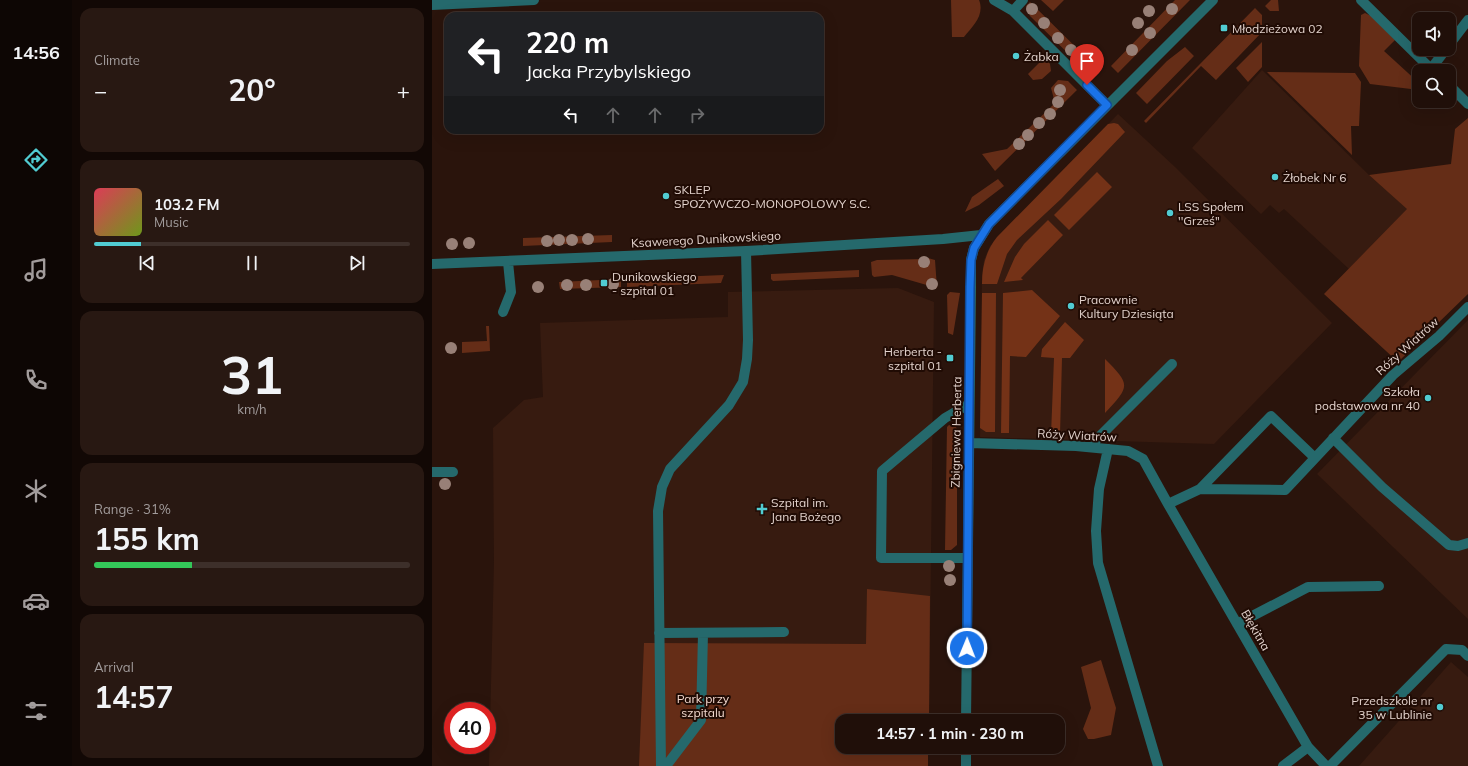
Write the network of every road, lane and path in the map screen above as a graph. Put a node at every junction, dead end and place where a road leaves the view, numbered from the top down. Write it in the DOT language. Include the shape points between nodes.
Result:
graph roads {
  1 [pos="534,0"];
  2 [pos="994,0"];
  3 [pos="1023,0"];
  4 [pos="1213,0"];
  5 [pos="1361,0"];
  6 [pos="432,5"];
  7 [pos="1013,11"];
  8 [pos="1468,20"];
  9 [pos="1456,36"];
  10 [pos="1426,64"];
  11 [pos="1456,92"];
  12 [pos="1468,104"];
  13 [pos="1107,105"];
  14 [pos="981,235"];
  15 [pos="746,251"];
  16 [pos="508,262"];
  17 [pos="432,264"];
  18 [pos="1468,307"];
  19 [pos="503,312"];
  20 [pos="1172,364"];
  21 [pos="969,404"];
  22 [pos="1333,438"];
  23 [pos="969,443"];
  24 [pos="1089,447"];
  25 [pos="1108,449"];
  26 [pos="1315,458"];
  27 [pos="432,472"];
  28 [pos="454,472"];
  29 [pos="1200,489"];
  30 [pos="1168,504"];
  31 [pos="1468,543"];
  32 [pos="968,558"];
  33 [pos="1379,586"];
  34 [pos="1237,624"];
  35 [pos="784,632"];
  36 [pos="659,633"];
  37 [pos="703,633"];
  38 [pos="1468,656"];
  39 [pos="966,714"];
  40 [pos="1308,747"];
  41 [pos="966,754"];
  42 [pos="661,766"];
  43 [pos="666,766"];
  44 [pos="966,766"];
  45 [pos="1158,766"];
  46 [pos="1283,766"];
  47 [pos="1326,766"];
  48 [pos="1330,766"];
  1 -- 6 [label="street"];
  2 -- 7 [label="street"];
  3 -- 7 [label="street"];
  4 -- 13 [label="street, Zbigniewa Herberta"];
  5 -- 10 [label="street"];
  7 -- 13 [label="street"];
  8 -- 9 [label="street"];
  11 -- 12 [label="street"];
  13 -- 14 [label="street, Zbigniewa Herberta"];
  14 -- 15 [label="street, Ksawerego Dunikowskiego"];
  14 -- 21 [label="street, Zbigniewa Herberta" via="971,260"];
  15 -- 16 [label="street, Ksawerego Dunikowskiego"];
  15 -- 36 [label="street" via="748,340 742,382 729,405 670,469 662,487 658,511"];
  16 -- 17 [label="street, Ksawerego Dunikowskiego"];
  16 -- 19 [label="street" via="511,292"];
  18 -- 22 [label="street, Róży Wiatrów" via="1439,336 1398,370"];
  20 -- 24 [label="street"];
  21 -- 23 [label="street, Zbigniewa Herberta"];
  21 -- 32 [label="street" via="945,418 882,471 881,558"];
  22 -- 26 [label="street, Róży Wiatrów"];
  22 -- 31 [label="street" via="1382,487 1449,545"];
  23 -- 24 [label="street, Róży Wiatrów"];
  23 -- 32 [label="street, Zbigniewa Herberta"];
  24 -- 25 [label="street, Róży Wiatrów"];
  25 -- 30 [label="street, Róży Wiatrów" via="1128,451 1143,459"];
  25 -- 45 [label="street" via="1099,489 1096,530 1098,563"];
  26 -- 29 [label="street, Róży Wiatrów" via="1285,490"];
  26 -- 29 [label="street, Róży Wiatrów" via="1271,416"];
  27 -- 28 [label="street"];
  29 -- 30 [label="street, Róży Wiatrów"];
  30 -- 34 [label="street, Błękitna"];
  32 -- 39 [label="street, Zbigniewa Herberta"];
  33 -- 34 [label="street" via="1308,586"];
  34 -- 40 [label="street, Błękitna"];
  35 -- 37 [label="street"];
  36 -- 37 [label="street"];
  36 -- 42 [label="street"];
  37 -- 43 [label="street" via="702,720"];
  38 -- 48 [label="street" via="1462,650 1446,649"];
  40 -- 46 [label="street"];
  40 -- 47 [label="street, Błękitna"];
  41 -- 44 [label="street"];
}
